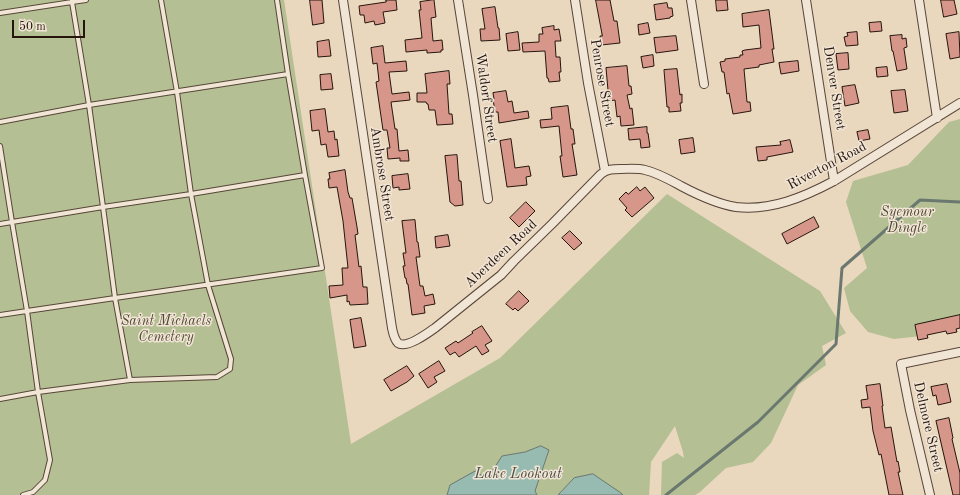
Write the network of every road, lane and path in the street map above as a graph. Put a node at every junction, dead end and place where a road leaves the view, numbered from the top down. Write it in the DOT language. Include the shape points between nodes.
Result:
graph roads {
  1 [pos="86,0"];
  2 [pos="161,0"];
  3 [pos="277,0"];
  4 [pos="343,0"];
  5 [pos="458,0"];
  6 [pos="575,0"];
  7 [pos="691,0"];
  8 [pos="806,0"];
  9 [pos="919,0"];
  10 [pos="72,1"];
  11 [pos="0,13"];
  12 [pos="288,74"];
  13 [pos="704,84"];
  14 [pos="177,92"];
  15 [pos="960,104"];
  16 [pos="88,105"];
  17 [pos="937,118"];
  18 [pos="0,122"];
  19 [pos="0,146"];
  20 [pos="605,171"];
  21 [pos="305,175"];
  22 [pos="834,181"];
  23 [pos="191,194"];
  24 [pos="488,199"];
  25 [pos="104,207"];
  26 [pos="12,222"];
  27 [pos="0,224"];
  28 [pos="208,285"];
  29 [pos="115,298"];
  30 [pos="27,311"];
  31 [pos="0,315"];
  32 [pos="405,344"];
  33 [pos="960,352"];
  34 [pos="130,380"];
  35 [pos="38,392"];
  36 [pos="0,399"];
  37 [pos="23,495"];
  38 [pos="930,495"];
  1 -- 10 [label="lane"];
  2 -- 14 [label="lane"];
  3 -- 12 [label="lane"];
  4 -- 32 [label="street, Ambrose Street" via="392,328 399,344"];
  5 -- 24 [label="street, Waldorf Street"];
  6 -- 20 [label="street, Penrose Street"];
  7 -- 13 [label="street"];
  8 -- 22 [label="street, Denver Street"];
  9 -- 17 [label="street"];
  10 -- 11 [label="lane"];
  10 -- 16 [label="lane"];
  12 -- 14 [label="lane"];
  12 -- 21 [label="lane"];
  14 -- 16 [label="lane"];
  14 -- 23 [label="lane"];
  15 -- 17 [label="street, Riverton Road"];
  16 -- 18 [label="lane"];
  16 -- 25 [label="lane"];
  17 -- 22 [label="street, Riverton Road"];
  19 -- 26 [label="lane"];
  20 -- 22 [label="street, Riverton Road" via="644,170 705,198 741,207 787,202"];
  20 -- 32 [label="street, Aberdeen Road" via="501,275 435,328"];
  21 -- 23 [label="lane"];
  21 -- 28 [label="lane" via="322,268"];
  23 -- 25 [label="lane"];
  23 -- 28 [label="lane"];
  25 -- 26 [label="lane"];
  25 -- 29 [label="lane"];
  26 -- 27 [label="lane"];
  26 -- 30 [label="lane"];
  28 -- 29 [label="lane"];
  28 -- 34 [label="lane" via="231,358 230,369 217,377"];
  29 -- 30 [label="lane"];
  29 -- 34 [label="lane"];
  30 -- 31 [label="lane"];
  30 -- 35 [label="lane"];
  33 -- 38 [label="street, Delmore Street" via="901,364"];
  34 -- 35 [label="lane"];
  35 -- 36 [label="lane"];
  35 -- 37 [label="lane" via="50,460 45,480 33,492"];
}
